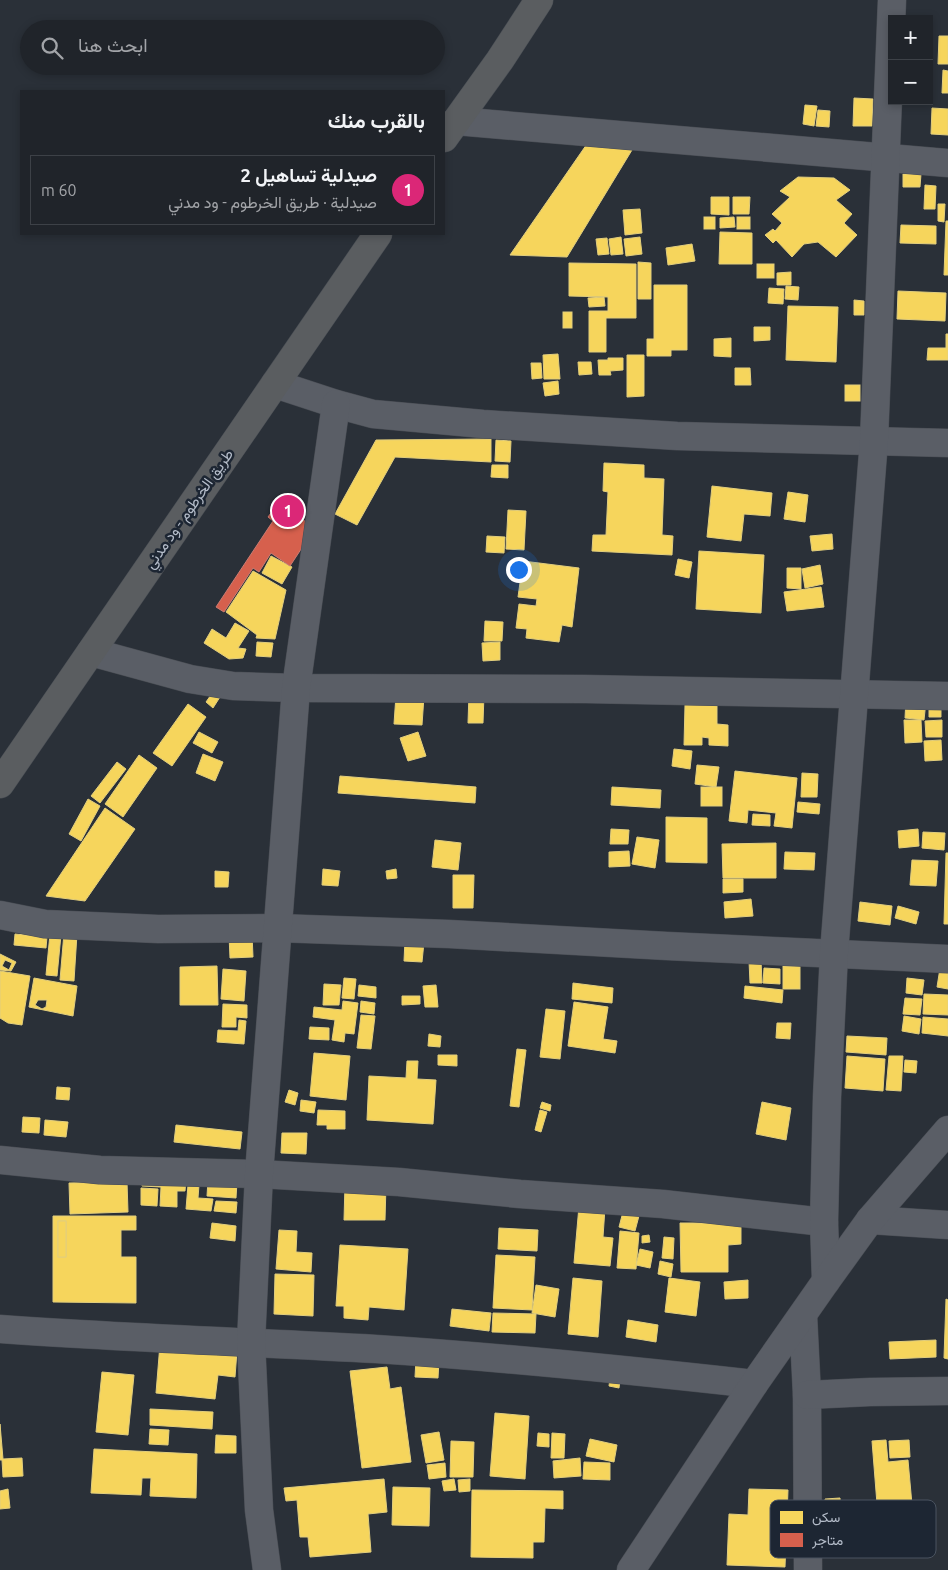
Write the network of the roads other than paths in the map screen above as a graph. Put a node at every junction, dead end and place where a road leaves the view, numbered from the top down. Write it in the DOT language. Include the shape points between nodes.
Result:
graph roads {
  1 [pos="539,0"];
  2 [pos="892,0"];
  3 [pos="450,130"];
  4 [pos="886,158"];
  5 [pos="948,163"];
  6 [pos="377,235"];
  7 [pos="275,384"];
  8 [pos="336,404"];
  9 [pos="874,440"];
  10 [pos="948,443"];
  11 [pos="91,652"];
  12 [pos="296,688"];
  13 [pos="854,695"];
  14 [pos="948,696"];
  15 [pos="0,784"];
  16 [pos="0,915"];
  17 [pos="277,928"];
  18 [pos="834,953"];
  19 [pos="948,959"];
  20 [pos="948,1130"];
  21 [pos="0,1160"];
  22 [pos="259,1174"];
  23 [pos="870,1220"];
  24 [pos="824,1222"];
  25 [pos="948,1225"];
  26 [pos="826,1281"];
  27 [pos="803,1315"];
  28 [pos="0,1328"];
  29 [pos="251,1342"];
  30 [pos="754,1384"];
  31 [pos="948,1391"];
  32 [pos="807,1395"];
  33 [pos="808,1500"];
  34 [pos="267,1570"];
  35 [pos="631,1570"];
  1 -- 3 [label="highway"];
  2 -- 4 [label="street"];
  3 -- 4 [label="street"];
  4 -- 5 [label="street"];
  4 -- 9 [label="street"];
  6 -- 7 [label="highway, طريق الخرطوم - ود مدني"];
  7 -- 8 [label="street"];
  7 -- 11 [label="highway, طريق الخرطوم - ود مدني"];
  8 -- 9 [label="street" via="373,414 483,424 677,436"];
  8 -- 12 [label="street"];
  9 -- 10 [label="street"];
  9 -- 13 [label="street"];
  11 -- 12 [label="street" via="233,686"];
  11 -- 15 [label="highway, طريق الخرطوم - ود مدني"];
  12 -- 13 [label="street" via="585,689"];
  12 -- 17 [label="street"];
  13 -- 14 [label="street"];
  13 -- 18 [label="street"];
  16 -- 17 [label="street" via="55,925 158,930"];
  17 -- 18 [label="street"];
  17 -- 22 [label="street"];
  18 -- 19 [label="street"];
  18 -- 24 [label="street"];
  20 -- 23 [label="street"];
  21 -- 22 [label="street" via="100,1170"];
  22 -- 24 [label="street" via="663,1204"];
  22 -- 29 [label="street"];
  23 -- 25 [label="street"];
  23 -- 26 [label="street"];
  24 -- 26 [label="street"];
  26 -- 27 [label="street"];
  27 -- 30 [label="street"];
  27 -- 32 [label="street"];
  28 -- 29 [label="street"];
  29 -- 30 [label="street" via="533,1362"];
  29 -- 34 [label="street" via="259,1510"];
  30 -- 35 [label="street"];
  31 -- 32 [label="street"];
  32 -- 33 [label="street"];
}
